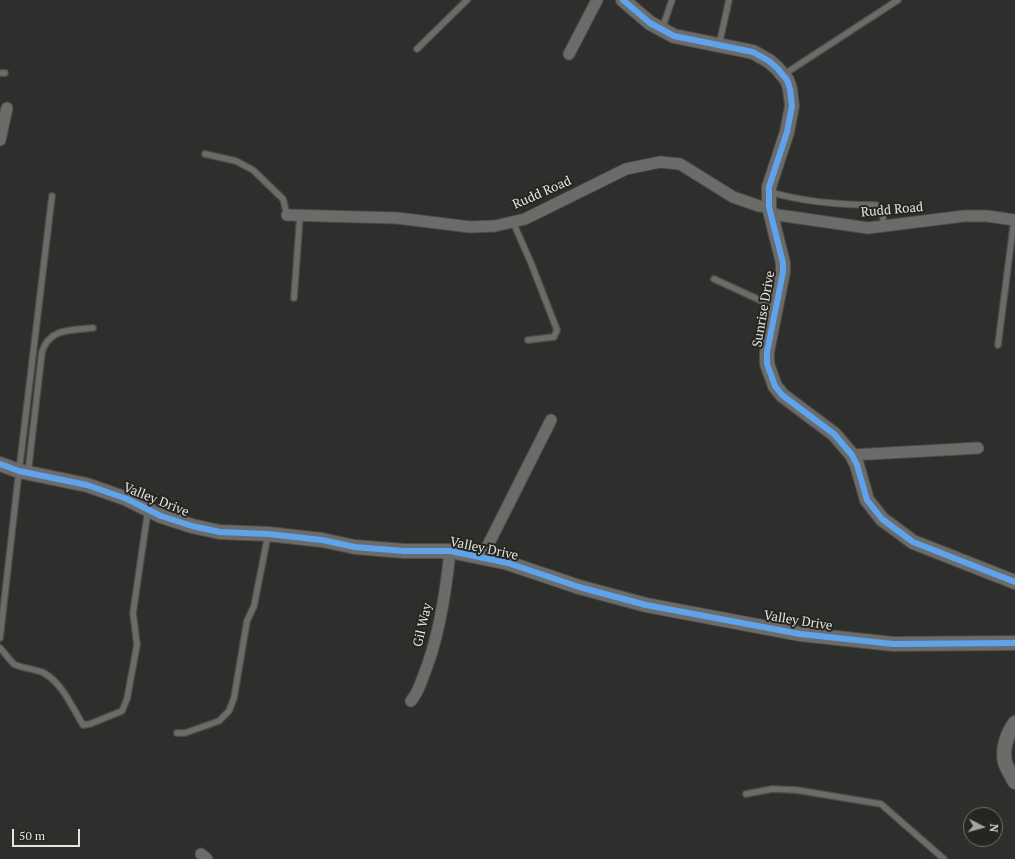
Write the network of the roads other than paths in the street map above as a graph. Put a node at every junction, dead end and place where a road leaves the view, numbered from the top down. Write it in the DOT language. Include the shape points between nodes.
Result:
graph roads {
  1 [pos="467,0"];
  2 [pos="597,0"];
  3 [pos="623,0"];
  4 [pos="672,0"];
  5 [pos="729,0"];
  6 [pos="898,0"];
  7 [pos="662,30"];
  8 [pos="719,46"];
  9 [pos="417,50"];
  10 [pos="569,54"];
  11 [pos="783,75"];
  12 [pos="7,108"];
  13 [pos="0,140"];
  14 [pos="205,154"];
  15 [pos="769,192"];
  16 [pos="52,196"];
  17 [pos="770,211"];
  18 [pos="287,215"];
  19 [pos="300,215"];
  20 [pos="1014,220"];
  21 [pos="513,222"];
  22 [pos="884,226"];
  23 [pos="714,279"];
  24 [pos="294,298"];
  25 [pos="777,308"];
  26 [pos="93,328"];
  27 [pos="528,340"];
  28 [pos="998,346"];
  29 [pos="551,420"];
  30 [pos="978,448"];
  31 [pos="852,455"];
  32 [pos="0,464"];
  33 [pos="24,472"];
  34 [pos="148,510"];
  35 [pos="268,534"];
  36 [pos="450,550"];
  37 [pos="482,557"];
  38 [pos="1015,582"];
  39 [pos="0,638"];
  40 [pos="1015,643"];
  41 [pos="0,648"];
  42 [pos="411,701"];
  43 [pos="1015,723"];
  44 [pos="177,733"];
  45 [pos="1015,782"];
  46 [pos="746,794"];
  47 [pos="944,859"];
  1 -- 9 [label="lane"];
  2 -- 10 [label="street"];
  3 -- 7 [label="street, Sunrise Drive"];
  4 -- 7 [label="lane"];
  5 -- 8 [label="lane"];
  6 -- 11 [label="lane"];
  7 -- 8 [label="street, Sunrise Drive" via="674,36"];
  8 -- 11 [label="street, Sunrise Drive" via="753,52 769,61"];
  11 -- 15 [label="street, Sunrise Drive" via="790,89 792,106"];
  12 -- 13 [label="street"];
  14 -- 18 [label="lane" via="236,161 253,170 284,200"];
  15 -- 17 [label="street, Sunrise Drive"];
  15 -- 22 [label="lane" via="826,203 876,205 882,210"];
  16 -- 33 [label="lane"];
  17 -- 21 [label="street, Rudd Road" via="733,197 680,164 660,162 626,169 525,219"];
  17 -- 22 [label="street, Rudd Road" via="868,228"];
  17 -- 25 [label="street, Sunrise Drive" via="783,267"];
  18 -- 19 [label="street, Rudd Road"];
  19 -- 21 [label="street, Rudd Road" via="397,218 470,228"];
  19 -- 24 [label="lane"];
  20 -- 22 [label="street, Rudd Road" via="964,216"];
  20 -- 28 [label="lane"];
  21 -- 27 [label="lane" via="557,330 554,337"];
  23 -- 25 [label="lane"];
  25 -- 31 [label="street, Sunrise Drive" via="767,352 767,364 775,386 782,395 834,434"];
  26 -- 33 [label="lane" via="58,332 45,344"];
  29 -- 37 [label="street"];
  30 -- 31 [label="street"];
  31 -- 38 [label="street, Sunrise Drive" via="867,500 882,519 913,542"];
  32 -- 33 [label="street, Valley Drive"];
  33 -- 34 [label="street, Valley Drive" via="87,485 127,499"];
  33 -- 39 [label="lane"];
  34 -- 35 [label="street, Valley Drive" via="213,531"];
  34 -- 41 [label="lane" via="133,613 137,645 122,711 90,724 83,724 57,684 34,669 14,665"];
  35 -- 36 [label="street, Valley Drive" via="404,552"];
  35 -- 44 [label="lane" via="254,606 247,621 234,698 229,711 219,721 185,734"];
  36 -- 37 [label="street, Valley Drive"];
  36 -- 42 [label="street, Gil Way" via="446,590 429,662 416,696"];
  37 -- 40 [label="street, Valley Drive" via="646,605 800,634 893,644"];
  43 -- 45 [label="street" via="1008,732 1004,752 1005,763"];
  46 -- 47 [label="lane" via="772,789 796,790 881,804"];
}
